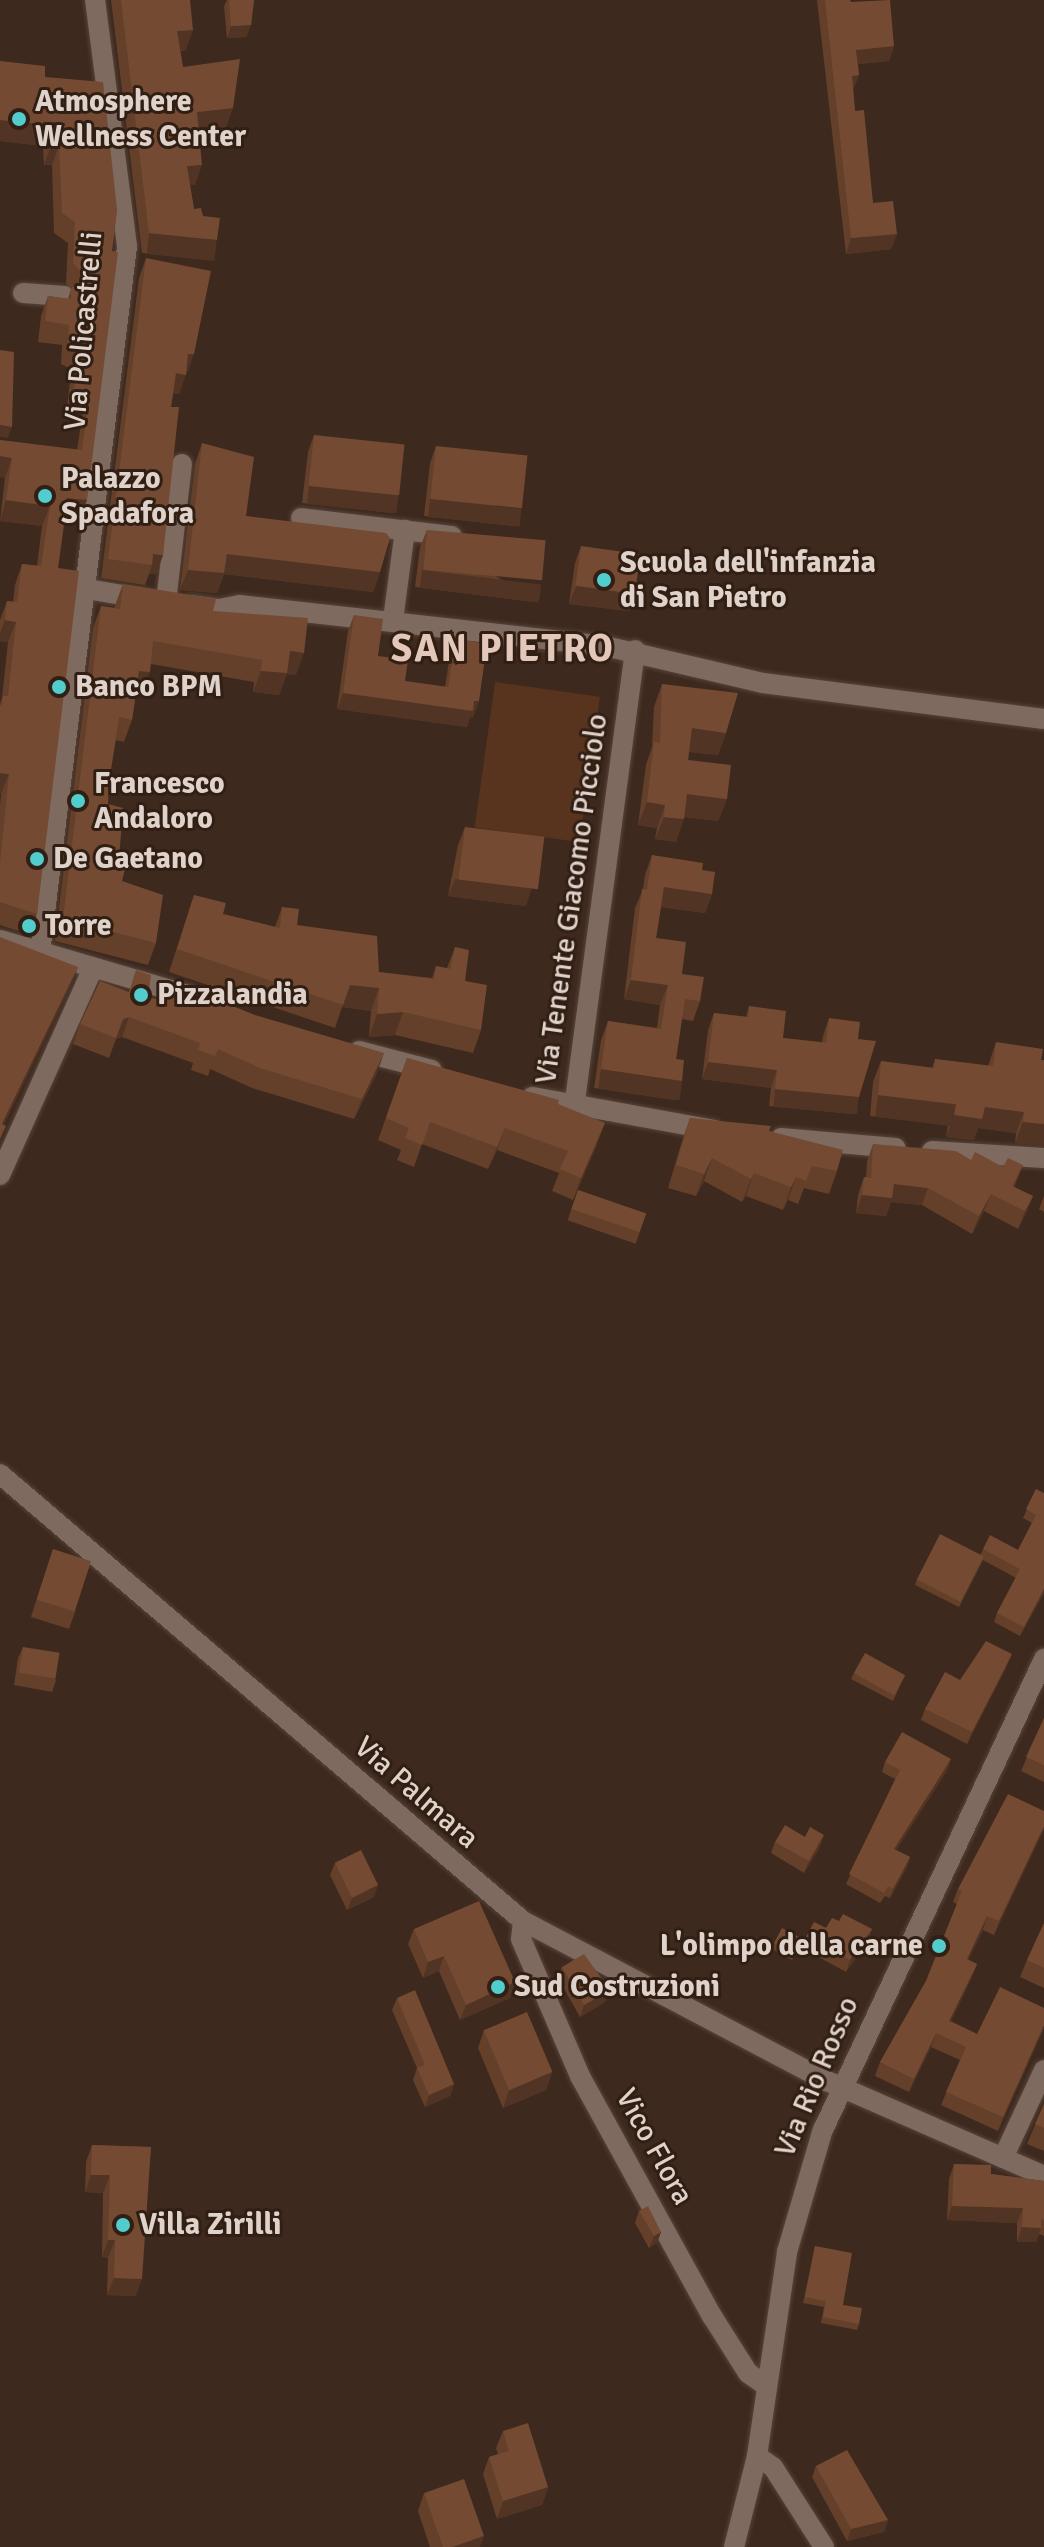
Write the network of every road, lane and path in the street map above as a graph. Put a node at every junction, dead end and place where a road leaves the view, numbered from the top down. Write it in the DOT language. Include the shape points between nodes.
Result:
graph roads {
  1 [pos="95,0"];
  2 [pos="23,293"];
  3 [pos="65,296"];
  4 [pos="182,464"];
  5 [pos="301,518"];
  6 [pos="405,530"];
  7 [pos="477,539"];
  8 [pos="87,589"];
  9 [pos="166,602"];
  10 [pos="393,620"];
  11 [pos="635,650"];
  12 [pos="1044,719"];
  13 [pos="0,940"];
  14 [pos="40,953"];
  15 [pos="92,970"];
  16 [pos="216,1003"];
  17 [pos="339,1045"];
  18 [pos="459,1078"];
  19 [pos="517,1093"];
  20 [pos="574,1108"];
  21 [pos="9,1132"];
  22 [pos="1044,1158"];
  23 [pos="0,1175"];
  24 [pos="0,1474"];
  25 [pos="1044,1659"];
  26 [pos="523,1921"];
  27 [pos="1044,2070"];
  28 [pos="840,2087"];
  29 [pos="1003,2158"];
  30 [pos="1044,2176"];
  31 [pos="765,2385"];
  32 [pos="757,2456"];
  33 [pos="734,2547"];
  34 [pos="824,2547"];
  1 -- 8 [label="street, Via Policastrelli" via="127,246 116,298"];
  2 -- 3 [label="street"];
  4 -- 9 [label="street"];
  5 -- 6 [label="street"];
  6 -- 7 [label="street"];
  6 -- 10 [label="street"];
  8 -- 9 [label="street"];
  8 -- 14 [label="street, Via Policastrelli"];
  9 -- 10 [label="street"];
  10 -- 11 [label="street"];
  11 -- 12 [label="street" via="763,683"];
  11 -- 20 [label="street, Via Tenente Giacomo Picciolo"];
  13 -- 14 [label="street"];
  14 -- 15 [label="street"];
  15 -- 16 [label="street"];
  15 -- 21 [label="street"];
  17 -- 18 [label="street"];
  19 -- 20 [label="street"];
  20 -- 22 [label="street" via="744,1134"];
  21 -- 23 [label="street"];
  24 -- 26 [label="street, Via Palmara"];
  25 -- 28 [label="street, Via Rio Rosso"];
  26 -- 28 [label="street, Via Palmara"];
  26 -- 31 [label="street, Vico Flora" via="521,1939 581,2078 712,2316 748,2373"];
  27 -- 29 [label="street"];
  28 -- 29 [label="street, Via Palmara"];
  28 -- 31 [label="street, Via Rio Rosso" via="787,2252"];
  29 -- 30 [label="street, Via Palmara"];
  31 -- 32 [label="street, Via Rio Rosso"];
  32 -- 33 [label="street, Via Rio Rosso"];
  32 -- 34 [label="street" via="773,2467"];
}
